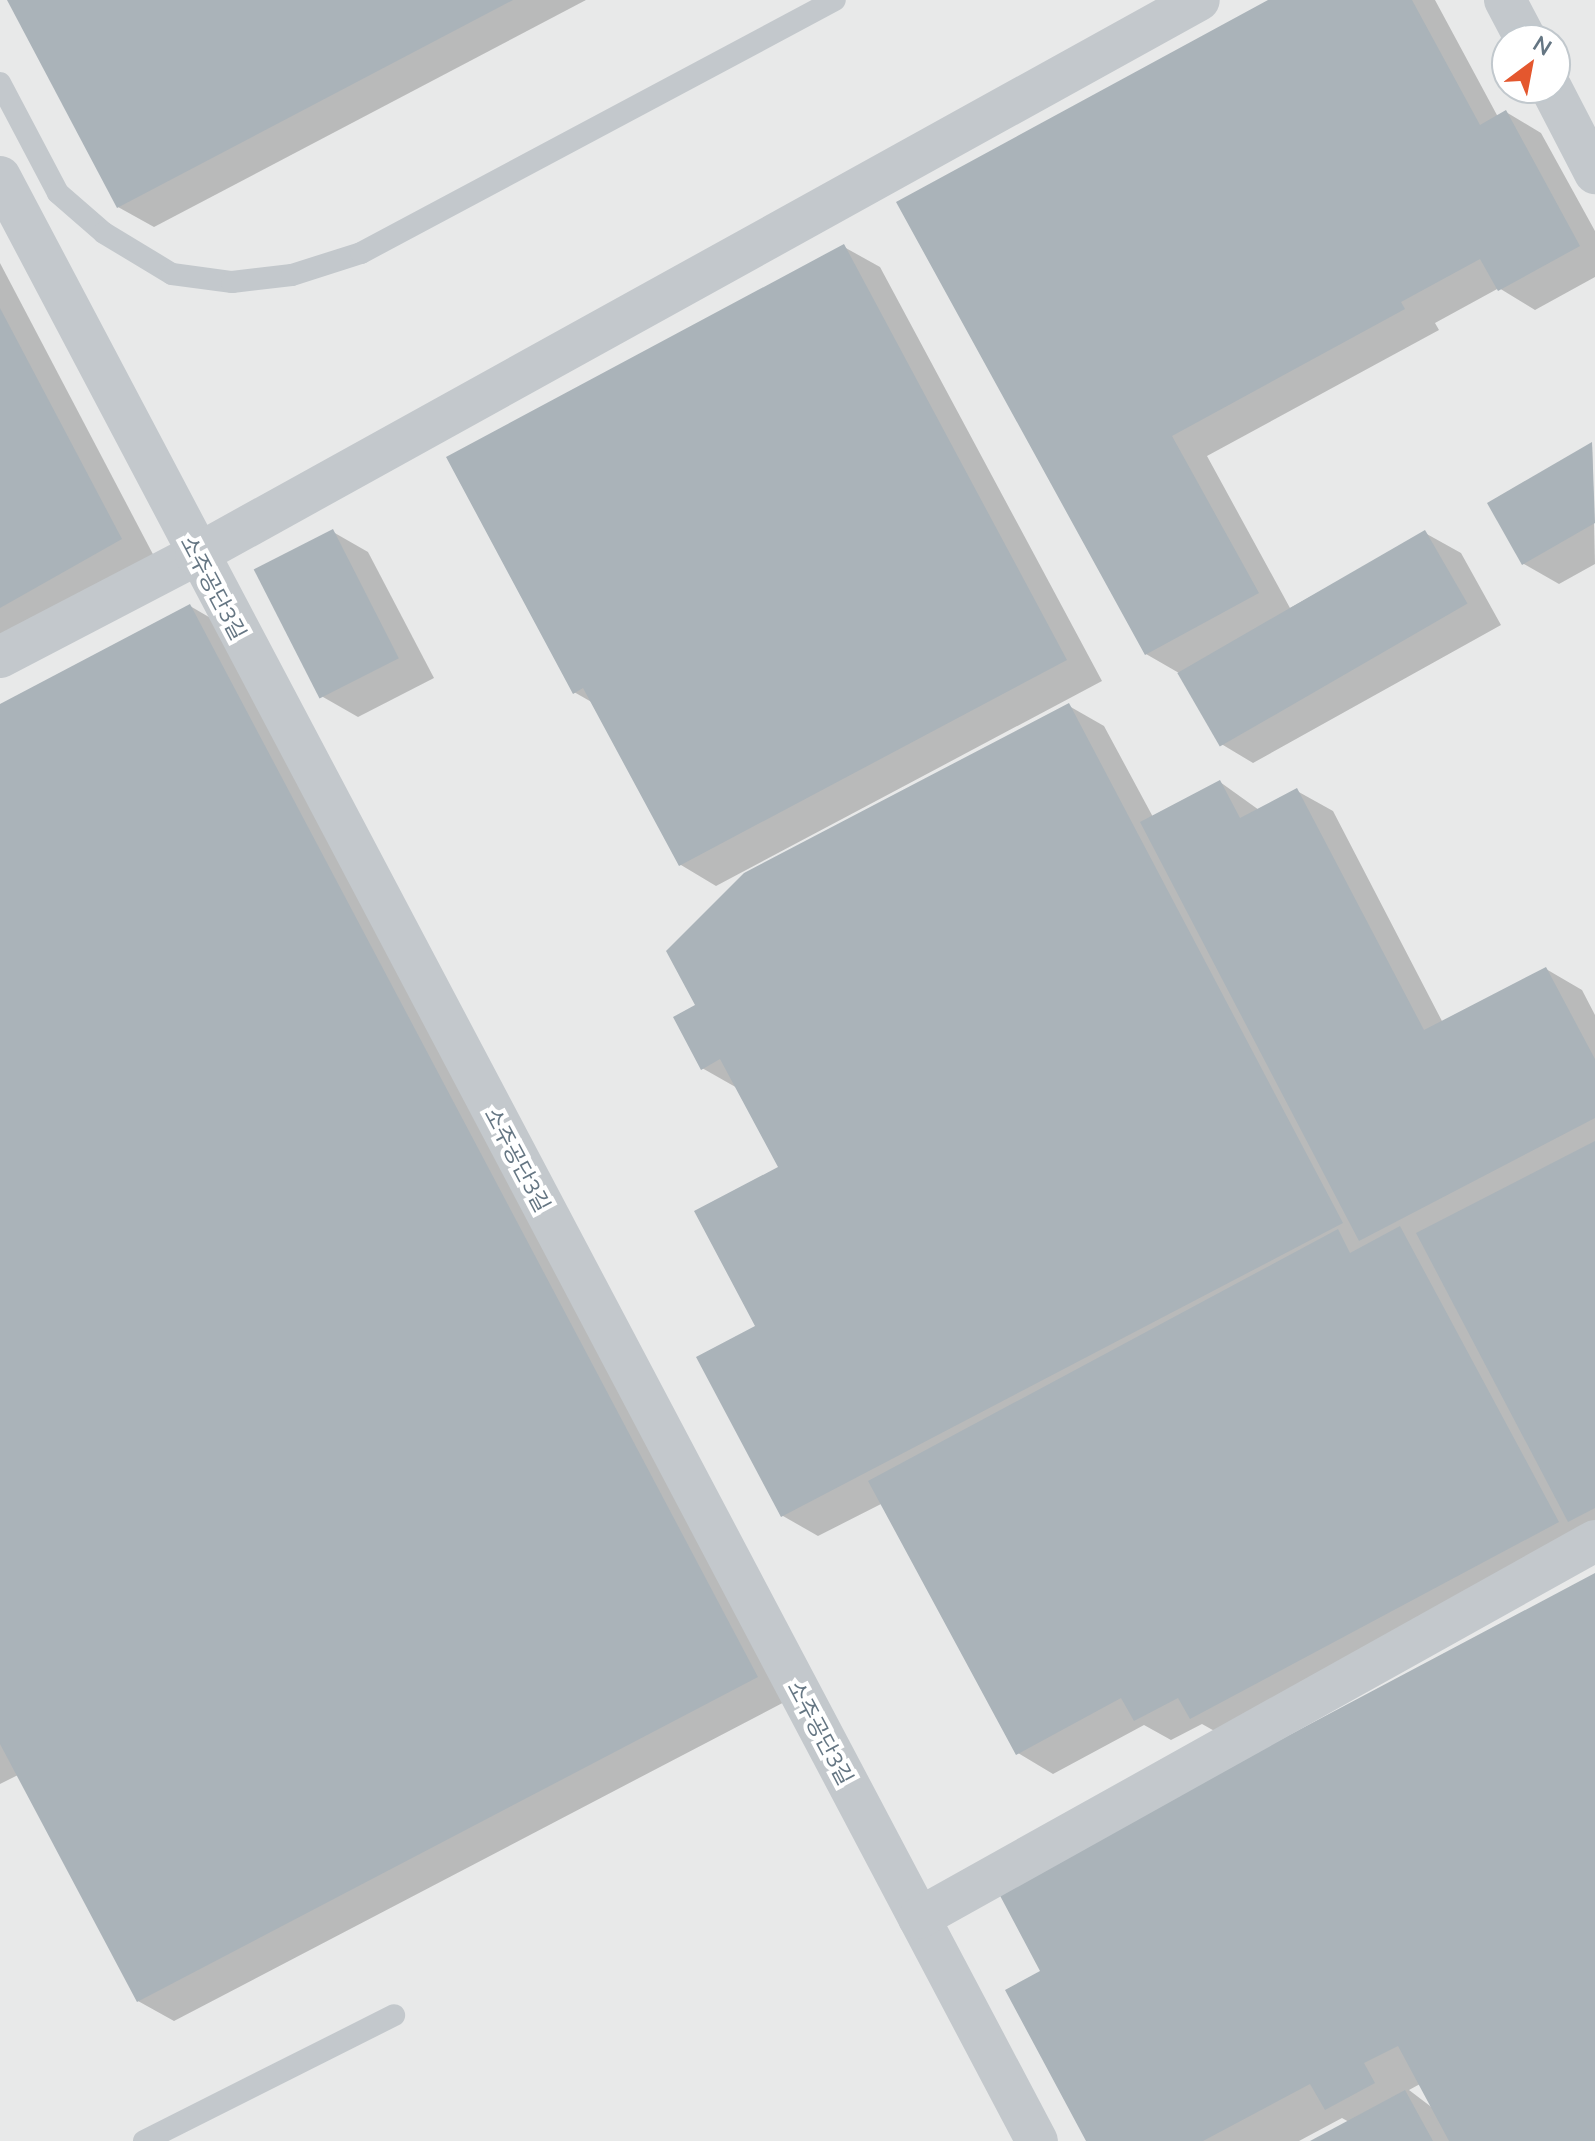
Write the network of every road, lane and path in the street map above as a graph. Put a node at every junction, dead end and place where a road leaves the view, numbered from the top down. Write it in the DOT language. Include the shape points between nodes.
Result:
graph roads {
  1 [pos="835,0"];
  2 [pos="1199,0"];
  3 [pos="1505,0"];
  4 [pos="1518,24"];
  5 [pos="0,83"];
  6 [pos="1559,104"];
  7 [pos="1595,173"];
  8 [pos="0,177"];
  9 [pos="196,555"];
  10 [pos="0,657"];
  11 [pos="1595,1541"];
  12 [pos="919,1918"];
  13 [pos="394,2015"];
  14 [pos="144,2141"];
  15 [pos="1037,2141"];
  1 -- 5 [label="lane" via="361,253 292,275 232,282 172,274 104,233 58,193"];
  2 -- 9 [label="street"];
  3 -- 4 [label="street"];
  6 -- 7 [label="street"];
  8 -- 9 [label="street, 소주공단3길"];
  9 -- 10 [label="street"];
  9 -- 12 [label="street, 소주공단3길"];
  11 -- 12 [label="street"];
  12 -- 15 [label="street, 소주공단3길"];
  13 -- 14 [label="lane"];
}
